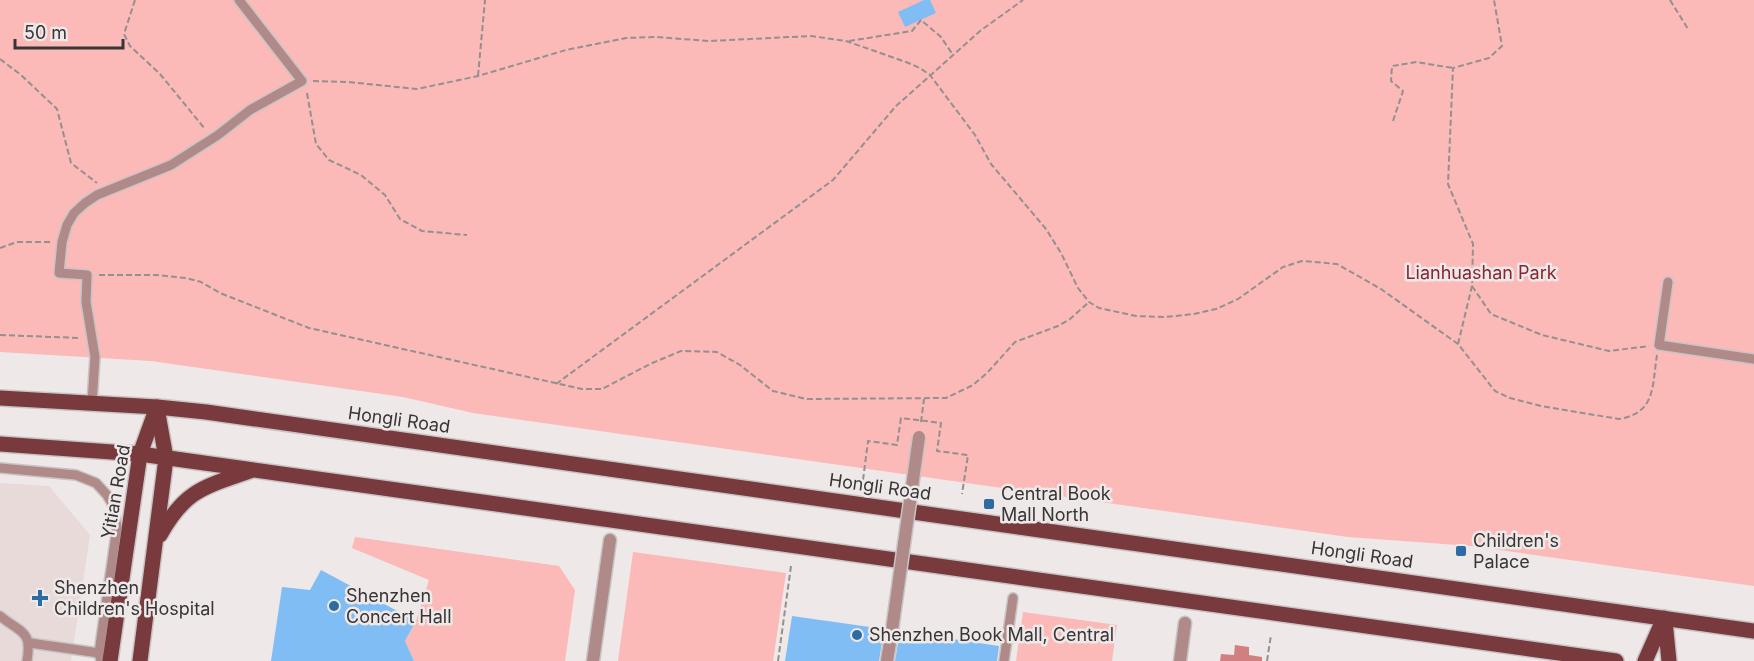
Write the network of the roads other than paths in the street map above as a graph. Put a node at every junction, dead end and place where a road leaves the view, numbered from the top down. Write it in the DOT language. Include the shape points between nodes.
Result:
graph roads {
  1 [pos="239,0"];
  2 [pos="1668,282"];
  3 [pos="1754,359"];
  4 [pos="0,398"];
  5 [pos="92,403"];
  6 [pos="157,406"];
  7 [pos="919,436"];
  8 [pos="0,444"];
  9 [pos="140,454"];
  10 [pos="166,458"];
  11 [pos="0,468"];
  12 [pos="253,470"];
  13 [pos="610,540"];
  14 [pos="156,543"];
  15 [pos="1013,598"];
  16 [pos="0,616"];
  17 [pos="1664,618"];
  18 [pos="1185,623"];
  19 [pos="1754,631"];
  20 [pos="30,643"];
  21 [pos="1546,651"];
  22 [pos="104,658"];
  23 [pos="27,661"];
  24 [pos="140,661"];
  25 [pos="593,661"];
  26 [pos="887,661"];
  27 [pos="1004,661"];
  28 [pos="1180,661"];
  29 [pos="1568,661"];
  30 [pos="1616,661"];
  31 [pos="1646,661"];
  32 [pos="1669,661"];
  1 -- 5 [label="lane" via="302,81 250,110 171,165 107,191 74,213 62,242 59,273 87,275 86,302 95,357"];
  2 -- 3 [label="lane" via="1659,345"];
  4 -- 5 [label="main road, Hongli Road"];
  5 -- 6 [label="main road, Hongli Road"];
  6 -- 9 [label="main road, Yitian Road"];
  6 -- 10 [label="main road"];
  6 -- 17 [label="main road, Hongli Road"];
  7 -- 26 [label="street, bridge"];
  8 -- 9 [label="main road"];
  9 -- 10 [label="main road"];
  9 -- 22 [label="main road, Yitian Road"];
  10 -- 12 [label="main road"];
  10 -- 14 [label="main road"];
  11 -- 22 [label="lane" via="76,475 96,483 112,503 117,527"];
  12 -- 14 [label="main road" via="191,495 175,510"];
  12 -- 21 [label="main road"];
  13 -- 25 [label="street"];
  14 -- 24 [label="main road"];
  15 -- 27 [label="lane"];
  16 -- 20 [label="lane"];
  17 -- 19 [label="main road, Hongli Road"];
  17 -- 31 [label="main road"];
  17 -- 32 [label="main road"];
  18 -- 28 [label="street"];
  20 -- 22 [label="lane"];
  20 -- 23 [label="lane"];
  21 -- 29 [label="main road"];
  21 -- 30 [label="main road"];
}
